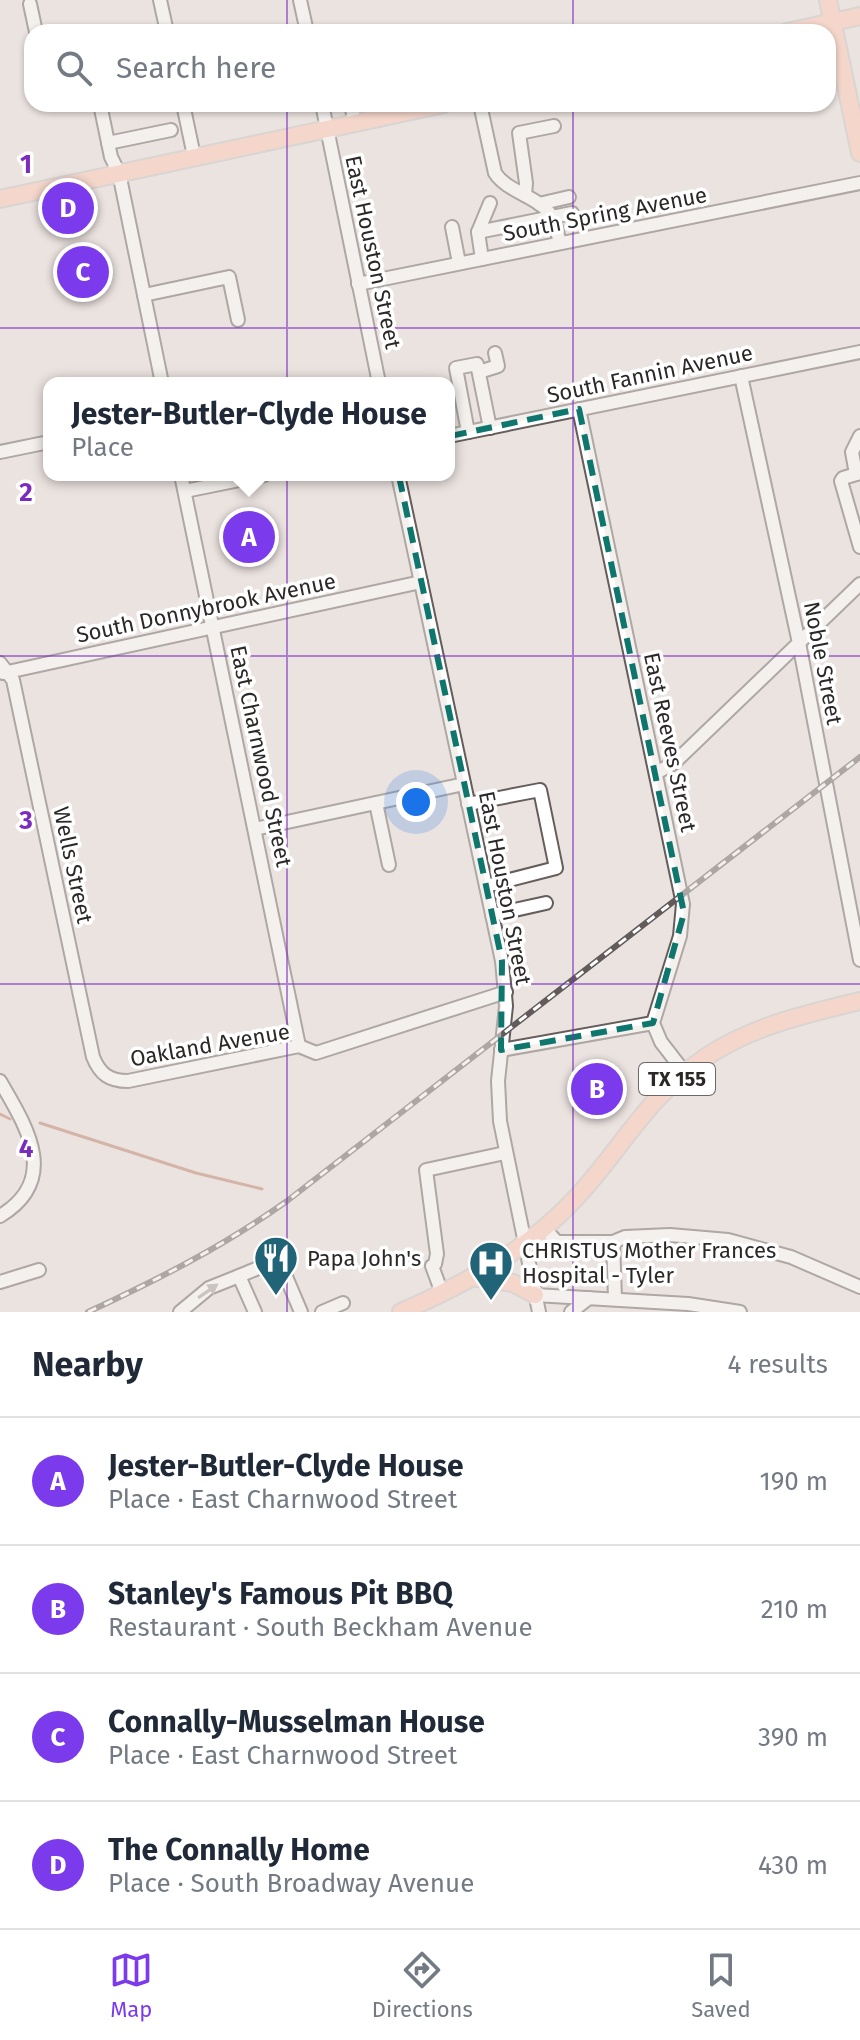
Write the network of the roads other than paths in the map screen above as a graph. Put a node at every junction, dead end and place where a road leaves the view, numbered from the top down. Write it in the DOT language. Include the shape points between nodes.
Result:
graph roads {
  1 [pos="160,0"];
  2 [pos="300,0"];
  3 [pos="828,0"];
  4 [pos="30,4"];
  5 [pos="860,16"];
  6 [pos="832,22"];
  7 [pos="34,24"];
  8 [pos="165,24"];
  9 [pos="305,24"];
  10 [pos="823,24"];
  11 [pos="836,41"];
  12 [pos="102,112"];
  13 [pos="185,112"];
  14 [pos="324,112"];
  15 [pos="354,112"];
  16 [pos="376,112"];
  17 [pos="482,112"];
  18 [pos="355,123"];
  19 [pos="554,126"];
  20 [pos="327,129"];
  21 [pos="171,130"];
  22 [pos="108,143"];
  23 [pos="860,153"];
  24 [pos="194,156"];
  25 [pos="119,173"];
  26 [pos="500,180"];
  27 [pos="860,183"];
  28 [pos="525,195"];
  29 [pos="569,197"];
  30 [pos="0,199"];
  31 [pos="539,204"];
  32 [pos="572,213"];
  33 [pos="552,217"];
  34 [pos="452,227"];
  35 [pos="478,232"];
  36 [pos="560,243"];
  37 [pos="482,259"];
  38 [pos="459,263"];
  39 [pos="358,284"];
  40 [pos="144,295"];
  41 [pos="238,320"];
  42 [pos="860,352"];
  43 [pos="495,353"];
  44 [pos="479,372"];
  45 [pos="741,376"];
  46 [pos="161,377"];
  47 [pos="378,377"];
  48 [pos="579,409"];
  49 [pos="490,428"];
  50 [pos="468,432"];
  51 [pos="455,435"];
  52 [pos="860,436"];
  53 [pos="43,443"];
  54 [pos="0,452"];
  55 [pos="858,474"];
  56 [pos="182,481"];
  57 [pos="234,481"];
  58 [pos="399,481"];
  59 [pos="185,491"];
  60 [pos="860,547"];
  61 [pos="421,582"];
  62 [pos="860,584"];
  63 [pos="213,627"];
  64 [pos="799,643"];
  65 [pos="2,670"];
  66 [pos="656,773"];
  67 [pos="464,784"];
  68 [pos="376,803"];
  69 [pos="468,804"];
  70 [pos="255,829"];
  71 [pos="389,865"];
  72 [pos="486,886"];
  73 [pos="546,903"];
  74 [pos="492,915"];
  75 [pos="860,960"];
  76 [pos="506,992"];
  77 [pos="860,1001"];
  78 [pos="653,1023"];
  79 [pos="299,1046"];
  80 [pos="501,1050"];
  81 [pos="685,1073"];
  82 [pos="105,1075"];
  83 [pos="0,1081"];
  84 [pos="505,1153"];
  85 [pos="0,1216"];
  86 [pos="544,1228"];
  87 [pos="613,1242"];
  88 [pos="524,1246"];
  89 [pos="39,1270"];
  90 [pos="239,1276"];
  91 [pos="472,1277"];
  92 [pos="0,1282"];
  93 [pos="860,1287"];
  94 [pos="442,1293"];
  95 [pos="535,1295"];
  96 [pos="589,1298"];
  97 [pos="615,1298"];
  98 [pos="343,1303"];
  99 [pos="688,1308"];
  100 [pos="327,1311"];
  101 [pos="180,1312"];
  102 [pos="255,1312"];
  103 [pos="301,1312"];
  104 [pos="401,1312"];
  105 [pos="539,1312"];
  106 [pos="571,1312"];
  107 [pos="740,1312"];
  1 -- 8 [label="street"];
  2 -- 9 [label="street"];
  3 -- 6 [label="main road"];
  4 -- 7 [label="street"];
  5 -- 6 [label="main road"];
  6 -- 10 [label="main road"];
  11 -- 23 [label="main road"];
  12 -- 22 [label="street"];
  13 -- 24 [label="street"];
  14 -- 20 [label="street, East Houston Street"];
  15 -- 18 [label="street"];
  16 -- 18 [label="main road"];
  17 -- 26 [label="street"];
  18 -- 20 [label="main road"];
  19 -- 28 [label="street" via="519,133"];
  20 -- 24 [label="main road"];
  20 -- 39 [label="street, East Houston Street"];
  21 -- 22 [label="street"];
  22 -- 25 [label="street"];
  24 -- 25 [label="main road"];
  25 -- 30 [label="main road"];
  25 -- 40 [label="street"];
  26 -- 28 [label="street"];
  26 -- 35 [label="street"];
  27 -- 36 [label="street, South Spring Avenue"];
  28 -- 31 [label="street"];
  29 -- 31 [label="street"];
  31 -- 33 [label="street"];
  32 -- 33 [label="street"];
  33 -- 35 [label="street"];
  33 -- 36 [label="street"];
  34 -- 38 [label="street"];
  35 -- 37 [label="street"];
  36 -- 37 [label="street, South Spring Avenue"];
  37 -- 38 [label="street, South Spring Avenue"];
  38 -- 39 [label="street, South Spring Avenue"];
  39 -- 47 [label="street, East Houston Street"];
  40 -- 41 [label="street" via="229,277"];
  40 -- 46 [label="street"];
  42 -- 45 [label="street, South Fannin Avenue"];
  43 -- 44 [label="street" via="498,366"];
  44 -- 49 [label="street"];
  44 -- 50 [label="street" via="477,364 456,368"];
  45 -- 48 [label="street, South Fannin Avenue"];
  45 -- 64 [label="street, Noble Street"];
  48 -- 49 [label="street, South Fannin Avenue"];
  48 -- 66 [label="street, East Reeves Street"];
  49 -- 50 [label="street, South Fannin Avenue"];
  50 -- 51 [label="street, South Fannin Avenue"];
  52 -- 55 [label="street" via="852,452"];
  53 -- 54 [label="street"];
  55 -- 60 [label="street" via="841,481"];
  56 -- 59 [label="street, East Charnwood Street"];
  57 -- 59 [label="street"];
  58 -- 61 [label="street, East Houston Street"];
  59 -- 63 [label="street, East Charnwood Street"];
  61 -- 63 [label="street, South Donnybrook Avenue"];
  61 -- 67 [label="street, East Houston Street"];
  62 -- 64 [label="street"];
  63 -- 65 [label="street, South Donnybrook Avenue"];
  63 -- 70 [label="street, East Charnwood Street"];
  64 -- 66 [label="street" via="674,763"];
  64 -- 75 [label="street, Noble Street"];
  65 -- 82 [label="street, Wells Street" via="13,680 93,1057"];
  66 -- 78 [label="street, East Reeves Street" via="684,913"];
  67 -- 68 [label="street"];
  67 -- 69 [label="street, East Houston Street"];
  68 -- 70 [label="street"];
  68 -- 71 [label="street"];
  69 -- 72 [label="street, East Houston Street"];
  69 -- 72 [label="street" via="540,790 556,868"];
  70 -- 79 [label="street, East Charnwood Street"];
  72 -- 74 [label="street, East Houston Street"];
  73 -- 74 [label="street"];
  74 -- 76 [label="street, East Houston Street"];
  76 -- 79 [label="street, Oakland Avenue" via="316,1053"];
  76 -- 80 [label="street, East Houston Street"];
  77 -- 81 [label="main road, TX 155" via="761,1028"];
  78 -- 80 [label="street"];
  78 -- 81 [label="street"];
  79 -- 82 [label="street, Oakland Avenue" via="128,1081"];
  80 -- 84 [label="street, East Houston Street" via="498,1102"];
  81 -- 86 [label="main road, TX 155" via="655,1098 586,1186"];
  83 -- 85 [label="street" via="31,1137 34,1153 28,1185"];
  84 -- 88 [label="street, East Houston Street"];
  84 -- 94 [label="street" via="426,1170 437,1254 432,1266"];
  86 -- 87 [label="street" via="557,1242"];
  86 -- 88 [label="main road, TX 155"];
  87 -- 93 [label="street" via="625,1237 688,1236 749,1244"];
  87 -- 97 [label="street"];
  88 -- 91 [label="main road, TX 155"];
  88 -- 95 [label="street, East Houston Street"];
  89 -- 92 [label="street"];
  101 -- 90 [label="street, one-way" via="209,1288"];
  90 -- 102 [label="street"];
  90 -- 103 [label="street" via="268,1264 284,1272"];
  91 -- 94 [label="main road, TX 155"];
  91 -- 95 [label="main road" via="513,1283"];
  94 -- 104 [label="main road, TX 155"];
  95 -- 96 [label="street"];
  95 -- 105 [label="street, East Houston Street"];
  96 -- 97 [label="street"];
  96 -- 106 [label="street"];
  97 -- 99 [label="street"];
  98 -- 100 [label="street"];
  99 -- 107 [label="street"];
}
